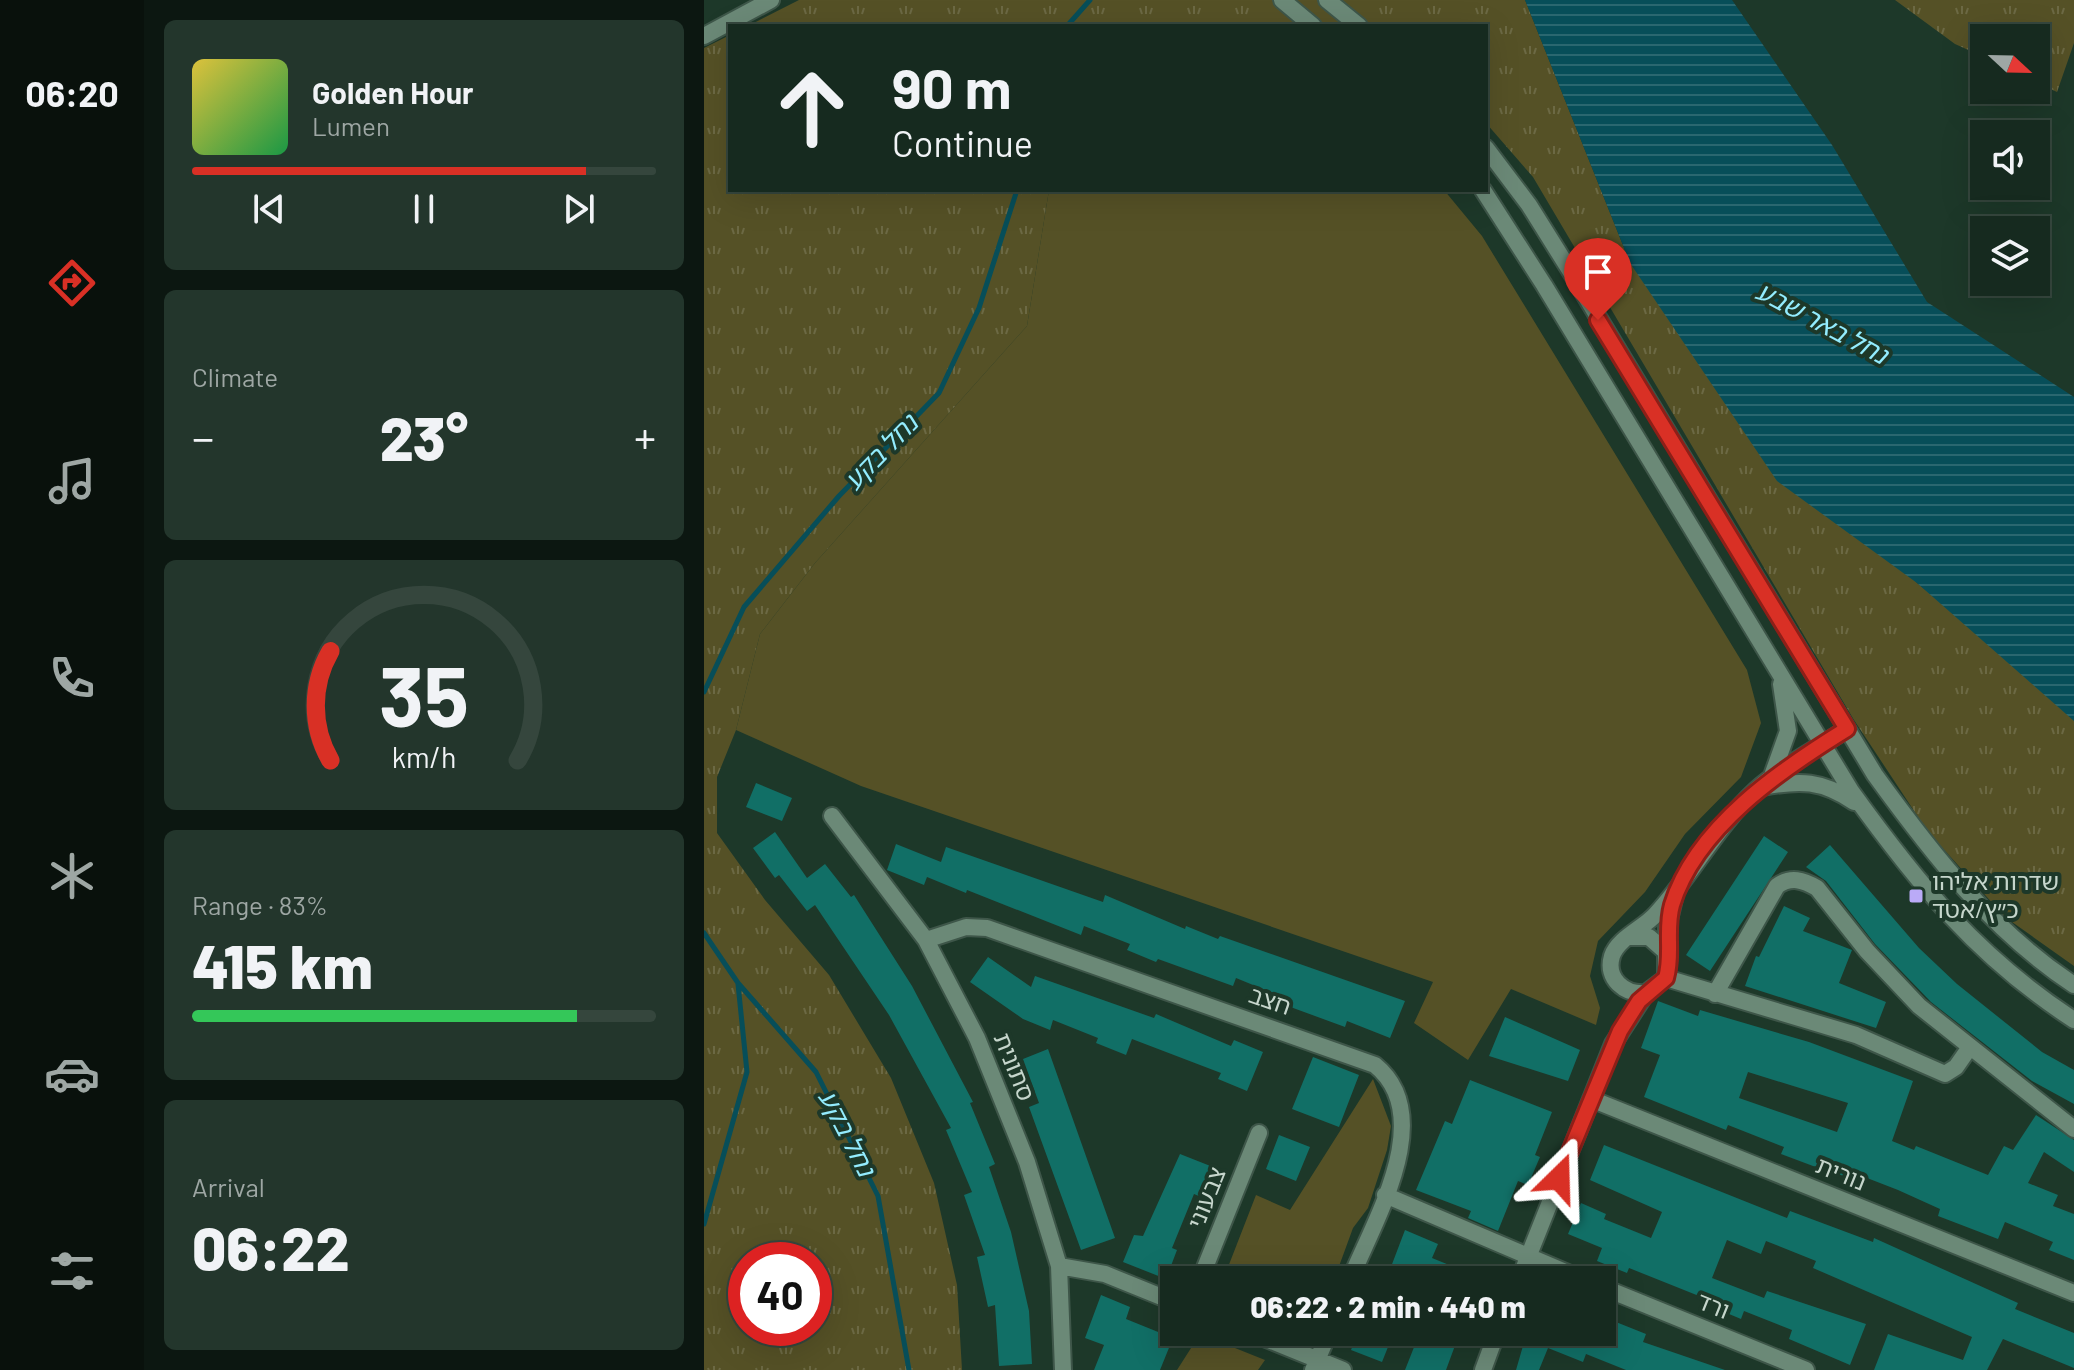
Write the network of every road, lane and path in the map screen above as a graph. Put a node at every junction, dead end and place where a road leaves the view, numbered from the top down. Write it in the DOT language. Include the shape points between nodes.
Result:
graph roads {
  1 [pos="771,0"];
  2 [pos="1282,0"];
  3 [pos="1327,0"];
  4 [pos="1311,24"];
  5 [pos="1357,24"];
  6 [pos="704,36"];
  7 [pos="1488,151"];
  8 [pos="1484,192"];
  9 [pos="1778,671"];
  10 [pos="1847,729"];
  11 [pos="1823,744"];
  12 [pos="1764,784"];
  13 [pos="1863,808"];
  14 [pos="832,816"];
  15 [pos="1677,890"];
  16 [pos="1629,937"];
  17 [pos="926,940"];
  18 [pos="1666,952"];
  19 [pos="1666,978"];
  20 [pos="1615,980"];
  21 [pos="2074,985"];
  22 [pos="1646,993"];
  23 [pos="1715,994"];
  24 [pos="2074,1020"];
  25 [pos="1613,1044"];
  26 [pos="1970,1047"];
  27 [pos="1591,1099"];
  28 [pos="2074,1129"];
  29 [pos="1259,1133"];
  30 [pos="1385,1195"];
  31 [pos="1528,1257"];
  32 [pos="1059,1266"];
  33 [pos="1206,1266"];
  34 [pos="1356,1266"];
  35 [pos="1524,1266"];
  36 [pos="1550,1266"];
  37 [pos="1616,1293"];
  38 [pos="2074,1293"];
  39 [pos="1160,1296"];
  40 [pos="1277,1346"];
  41 [pos="1323,1346"];
  42 [pos="1491,1346"];
  43 [pos="1316,1365"];
  44 [pos="1483,1367"];
  45 [pos="1063,1370"];
  46 [pos="1343,1370"];
  47 [pos="1806,1370"];
  1 -- 6 [label="street"];
  2 -- 4 [label="street"];
  3 -- 5 [label="street"];
  7 -- 10 [label="street" via="1569,269"];
  8 -- 9 [label="street"];
  9 -- 11 [label="street"];
  9 -- 12 [label="street" via="1788,731 1782,756"];
  10 -- 11 [label="street"];
  10 -- 21 [label="street" via="1923,842 1966,893 2008,936"];
  11 -- 12 [label="street"];
  11 -- 13 [label="street"];
  12 -- 13 [label="street" via="1818,783"];
  12 -- 15 [label="street" via="1719,830"];
  13 -- 24 [label="street" via="1900,860 1989,957"];
  14 -- 17 [label="street, סתונית"];
  15 -- 16 [label="street"];
  15 -- 18 [label="street"];
  16 -- 18 [label="street" via="1649,937"];
  16 -- 20 [label="street" via="1612,958"];
  17 -- 30 [label="street, חצב" via="966,927 987,928 1375,1065 1388,1075 1402,1106 1404,1134"];
  17 -- 32 [label="street, סתונית" via="977,1038 1027,1162"];
  18 -- 19 [label="street"];
  19 -- 22 [label="street"];
  19 -- 23 [label="street"];
  20 -- 22 [label="street" via="1629,991"];
  20 -- 25 [label="street" via="1620,1008"];
  22 -- 25 [label="street"];
  23 -- 26 [label="street" via="1856,1035 1945,1074"];
  23 -- 26 [label="street" via="1772,893 1785,881 1798,880 1817,888 1919,1006"];
  25 -- 27 [label="street"];
  26 -- 28 [label="street"];
  27 -- 31 [label="street"];
  27 -- 38 [label="street, נורית"];
  29 -- 33 [label="street, צבעוני"];
  30 -- 31 [label="street"];
  30 -- 34 [label="street, חצב"];
  31 -- 35 [label="street"];
  31 -- 36 [label="street"];
  32 -- 39 [label="street" via="1105,1274"];
  32 -- 45 [label="street, סתונית"];
  37 -- 47 [label="street, ורד"];
  40 -- 43 [label="street"];
  41 -- 43 [label="street"];
  42 -- 44 [label="street"];
  43 -- 46 [label="street"];
}
